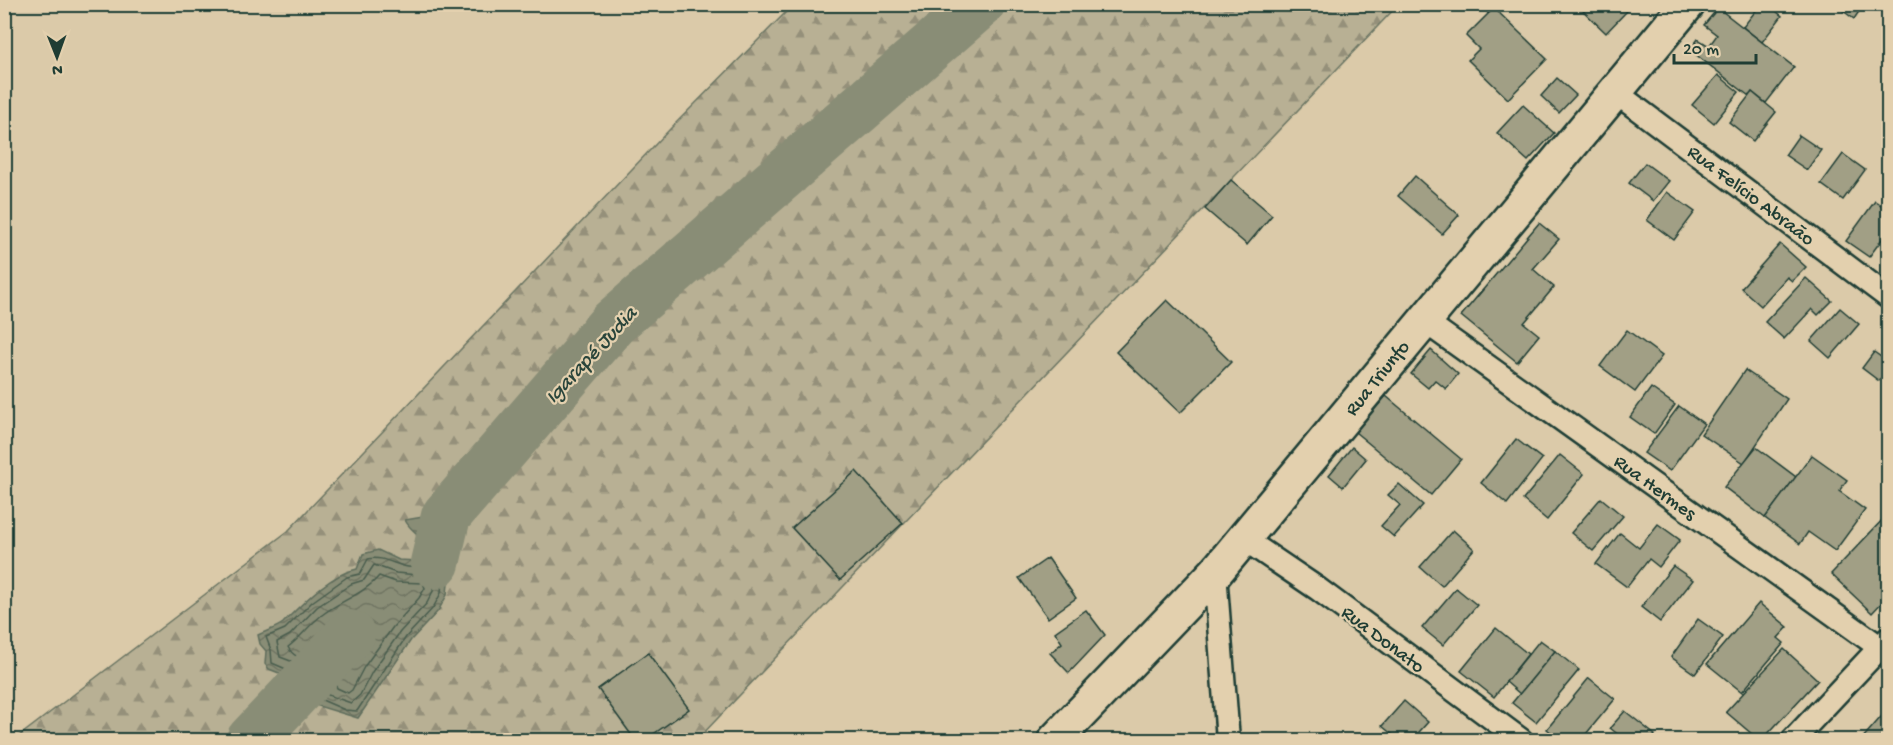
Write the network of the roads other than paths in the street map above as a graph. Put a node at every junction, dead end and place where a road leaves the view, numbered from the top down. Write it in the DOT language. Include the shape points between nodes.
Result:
graph roads {
  1 [pos="1688,4"];
  2 [pos="1615,92"];
  3 [pos="1888,297"];
  4 [pos="1423,320"];
  5 [pos="1244,539"];
  6 [pos="1215,573"];
  7 [pos="1886,647"];
  8 [pos="1055,741"];
  9 [pos="1228,741"];
  10 [pos="1521,741"];
  11 [pos="1793,741"];
  1 -- 2 [label="street, Rua Triunfo"];
  2 -- 3 [label="street, Rua Felício Abraão"];
  2 -- 4 [label="street, Rua Triunfo"];
  4 -- 5 [label="street, Rua Triunfo"];
  4 -- 7 [label="street, Rua Hermes"];
  5 -- 6 [label="street, Rua Triunfo"];
  5 -- 10 [label="street, Rua Donato" via="1318,589"];
  6 -- 8 [label="street, Rua Triunfo"];
  6 -- 9 [label="street"];
  7 -- 11 [label="street"];
}
